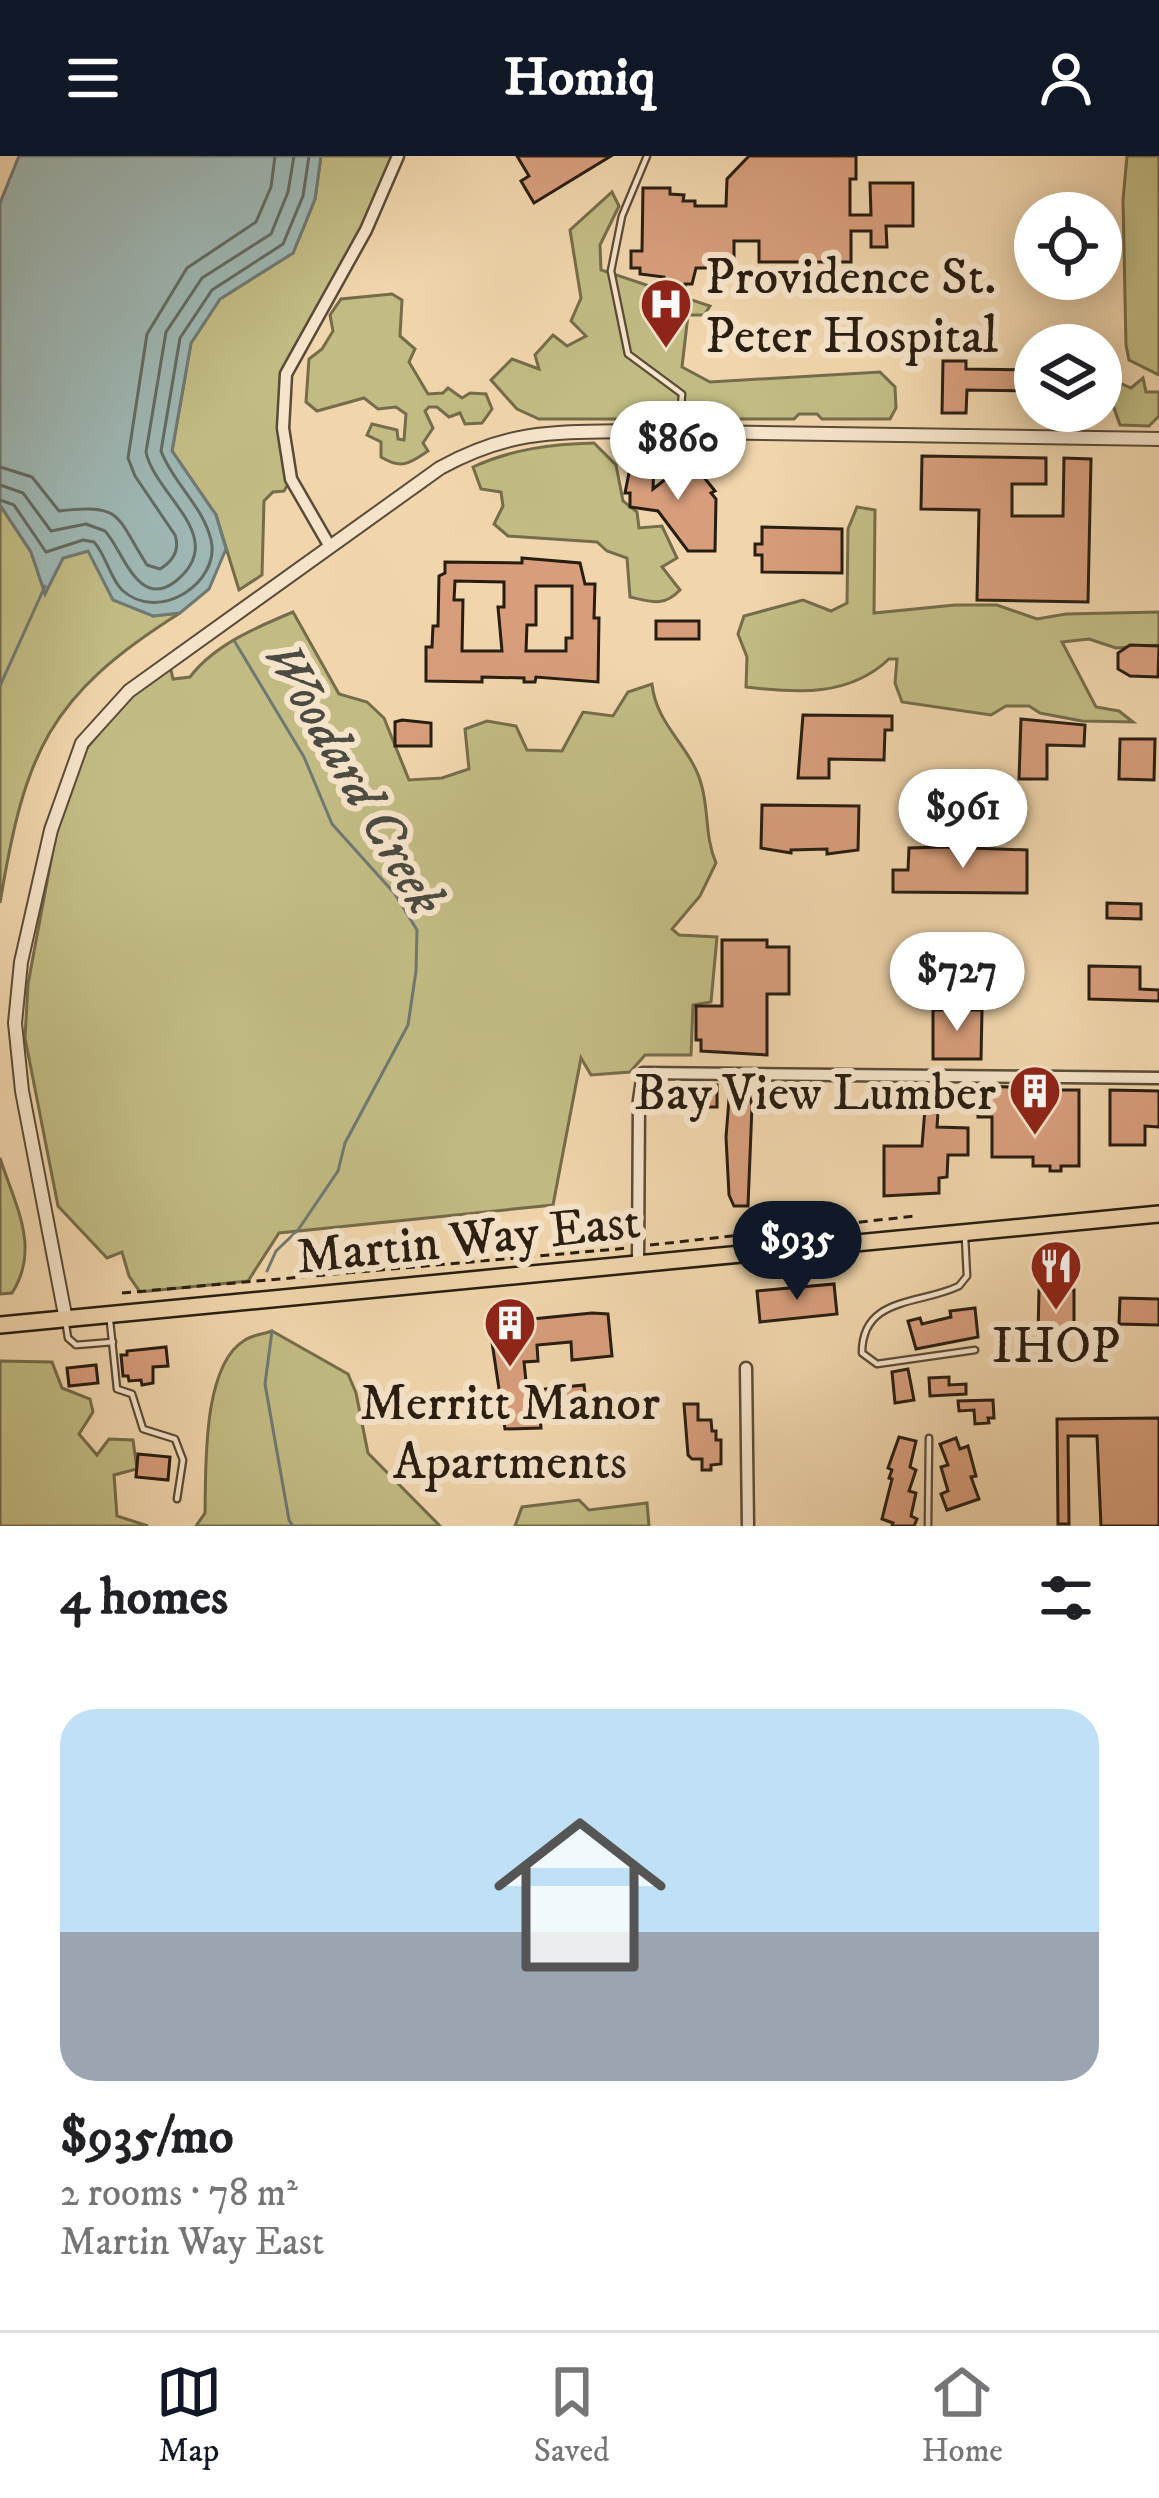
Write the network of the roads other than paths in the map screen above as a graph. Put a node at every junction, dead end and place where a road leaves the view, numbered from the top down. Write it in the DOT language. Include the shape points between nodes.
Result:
graph roads {
  1 [pos="398,156"];
  2 [pos="647,156"];
  3 [pos="680,431"];
  4 [pos="1159,439"];
  5 [pos="329,544"];
  6 [pos="1159,1078"];
  7 [pos="1159,1214"];
  8 [pos="965,1232"];
  9 [pos="638,1254"];
  10 [pos="110,1315"];
  11 [pos="66,1320"];
  12 [pos="0,1325"];
  13 [pos="113,1342"];
  14 [pos="975,1350"];
  15 [pos="746,1368"];
  16 [pos="929,1438"];
  17 [pos="177,1499"];
  18 [pos="748,1526"];
  19 [pos="928,1526"];
  1 -- 5 [label="street" via="286,374 291,479"];
  2 -- 3 [label="lane" via="611,271 628,354 682,394"];
  3 -- 4 [label="street"];
  3 -- 5 [label="street" via="495,442 440,468"];
  5 -- 11 [label="street" via="129,691 82,743 51,830 15,1023"];
  6 -- 9 [label="street" via="643,1072"];
  7 -- 8 [label="main road, Martin Way East"];
  8 -- 9 [label="main road, Martin Way East"];
  8 -- 14 [label="lane" via="967,1276 959,1286 879,1311 864,1330 862,1352 878,1364"];
  9 -- 10 [label="main road, Martin Way East"];
  10 -- 11 [label="main road, Martin Way East"];
  10 -- 13 [label="lane"];
  11 -- 12 [label="main road, Martin Way East"];
  11 -- 13 [label="lane" via="76,1345"];
  13 -- 17 [label="lane" via="117,1389 132,1394 143,1429 178,1442"];
  15 -- 18 [label="street"];
  16 -- 19 [label="lane"];
}
